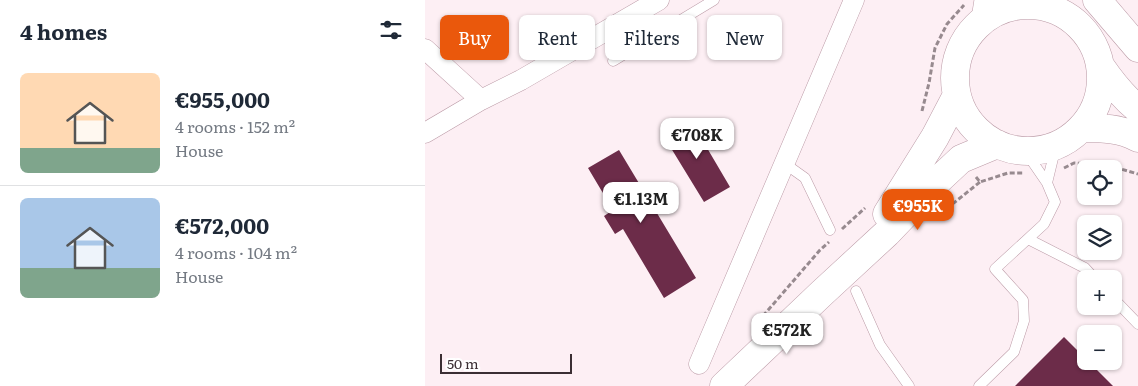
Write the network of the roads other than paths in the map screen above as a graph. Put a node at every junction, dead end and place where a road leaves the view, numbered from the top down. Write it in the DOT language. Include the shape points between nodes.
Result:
graph roads {
  1 [pos="659,0"];
  2 [pos="714,0"];
  3 [pos="853,0"];
  4 [pos="1097,0"];
  5 [pos="1040,3"];
  6 [pos="979,6"];
  7 [pos="1138,48"];
  8 [pos="425,49"];
  9 [pos="613,61"];
  10 [pos="1101,67"];
  11 [pos="957,95"];
  12 [pos="481,100"];
  13 [pos="1138,108"];
  14 [pos="1082,128"];
  15 [pos="425,133"];
  16 [pos="1138,138"];
  17 [pos="997,144"];
  18 [pos="1056,146"];
  19 [pos="1025,151"];
  20 [pos="784,163"];
  21 [pos="1047,183"];
  22 [pos="834,233"];
  23 [pos="1028,239"];
  24 [pos="1087,270"];
  25 [pos="856,291"];
  26 [pos="822,293"];
  27 [pos="1122,307"];
  28 [pos="1138,324"];
  29 [pos="699,364"];
  30 [pos="724,386"];
  31 [pos="909,386"];
  32 [pos="979,386"];
  1 -- 12 [label="street"];
  2 -- 9 [label="lane"];
  3 -- 20 [label="street"];
  4 -- 7 [label="main road"];
  5 -- 6 [label="main road" via="1001,9"];
  5 -- 10 [label="main road" via="1063,13 1081,27 1094,46"];
  6 -- 11 [label="main road" via="959,53 955,74"];
  8 -- 12 [label="street"];
  10 -- 13 [label="main road" via="1118,90"];
  10 -- 14 [label="main road" via="1101,89 1094,110"];
  11 -- 17 [label="main road" via="965,115 979,132"];
  11 -- 26 [label="main road" via="891,210"];
  12 -- 15 [label="street"];
  14 -- 16 [label="main road" via="1105,128"];
  14 -- 18 [label="main road"];
  17 -- 19 [label="main road"];
  17 -- 26 [label="main road" via="961,160"];
  18 -- 19 [label="main road"];
  18 -- 21 [label="lane"];
  19 -- 21 [label="lane"];
  20 -- 22 [label="lane" via="805,178"];
  20 -- 29 [label="street"];
  21 -- 23 [label="lane" via="1055,202 1044,224"];
  23 -- 24 [label="lane"];
  23 -- 32 [label="lane" via="995,269 1023,300 1024,320 1014,352"];
  25 -- 31 [label="lane" via="880,345"];
  26 -- 30 [label="main road"];
  27 -- 28 [label="lane"];
}
